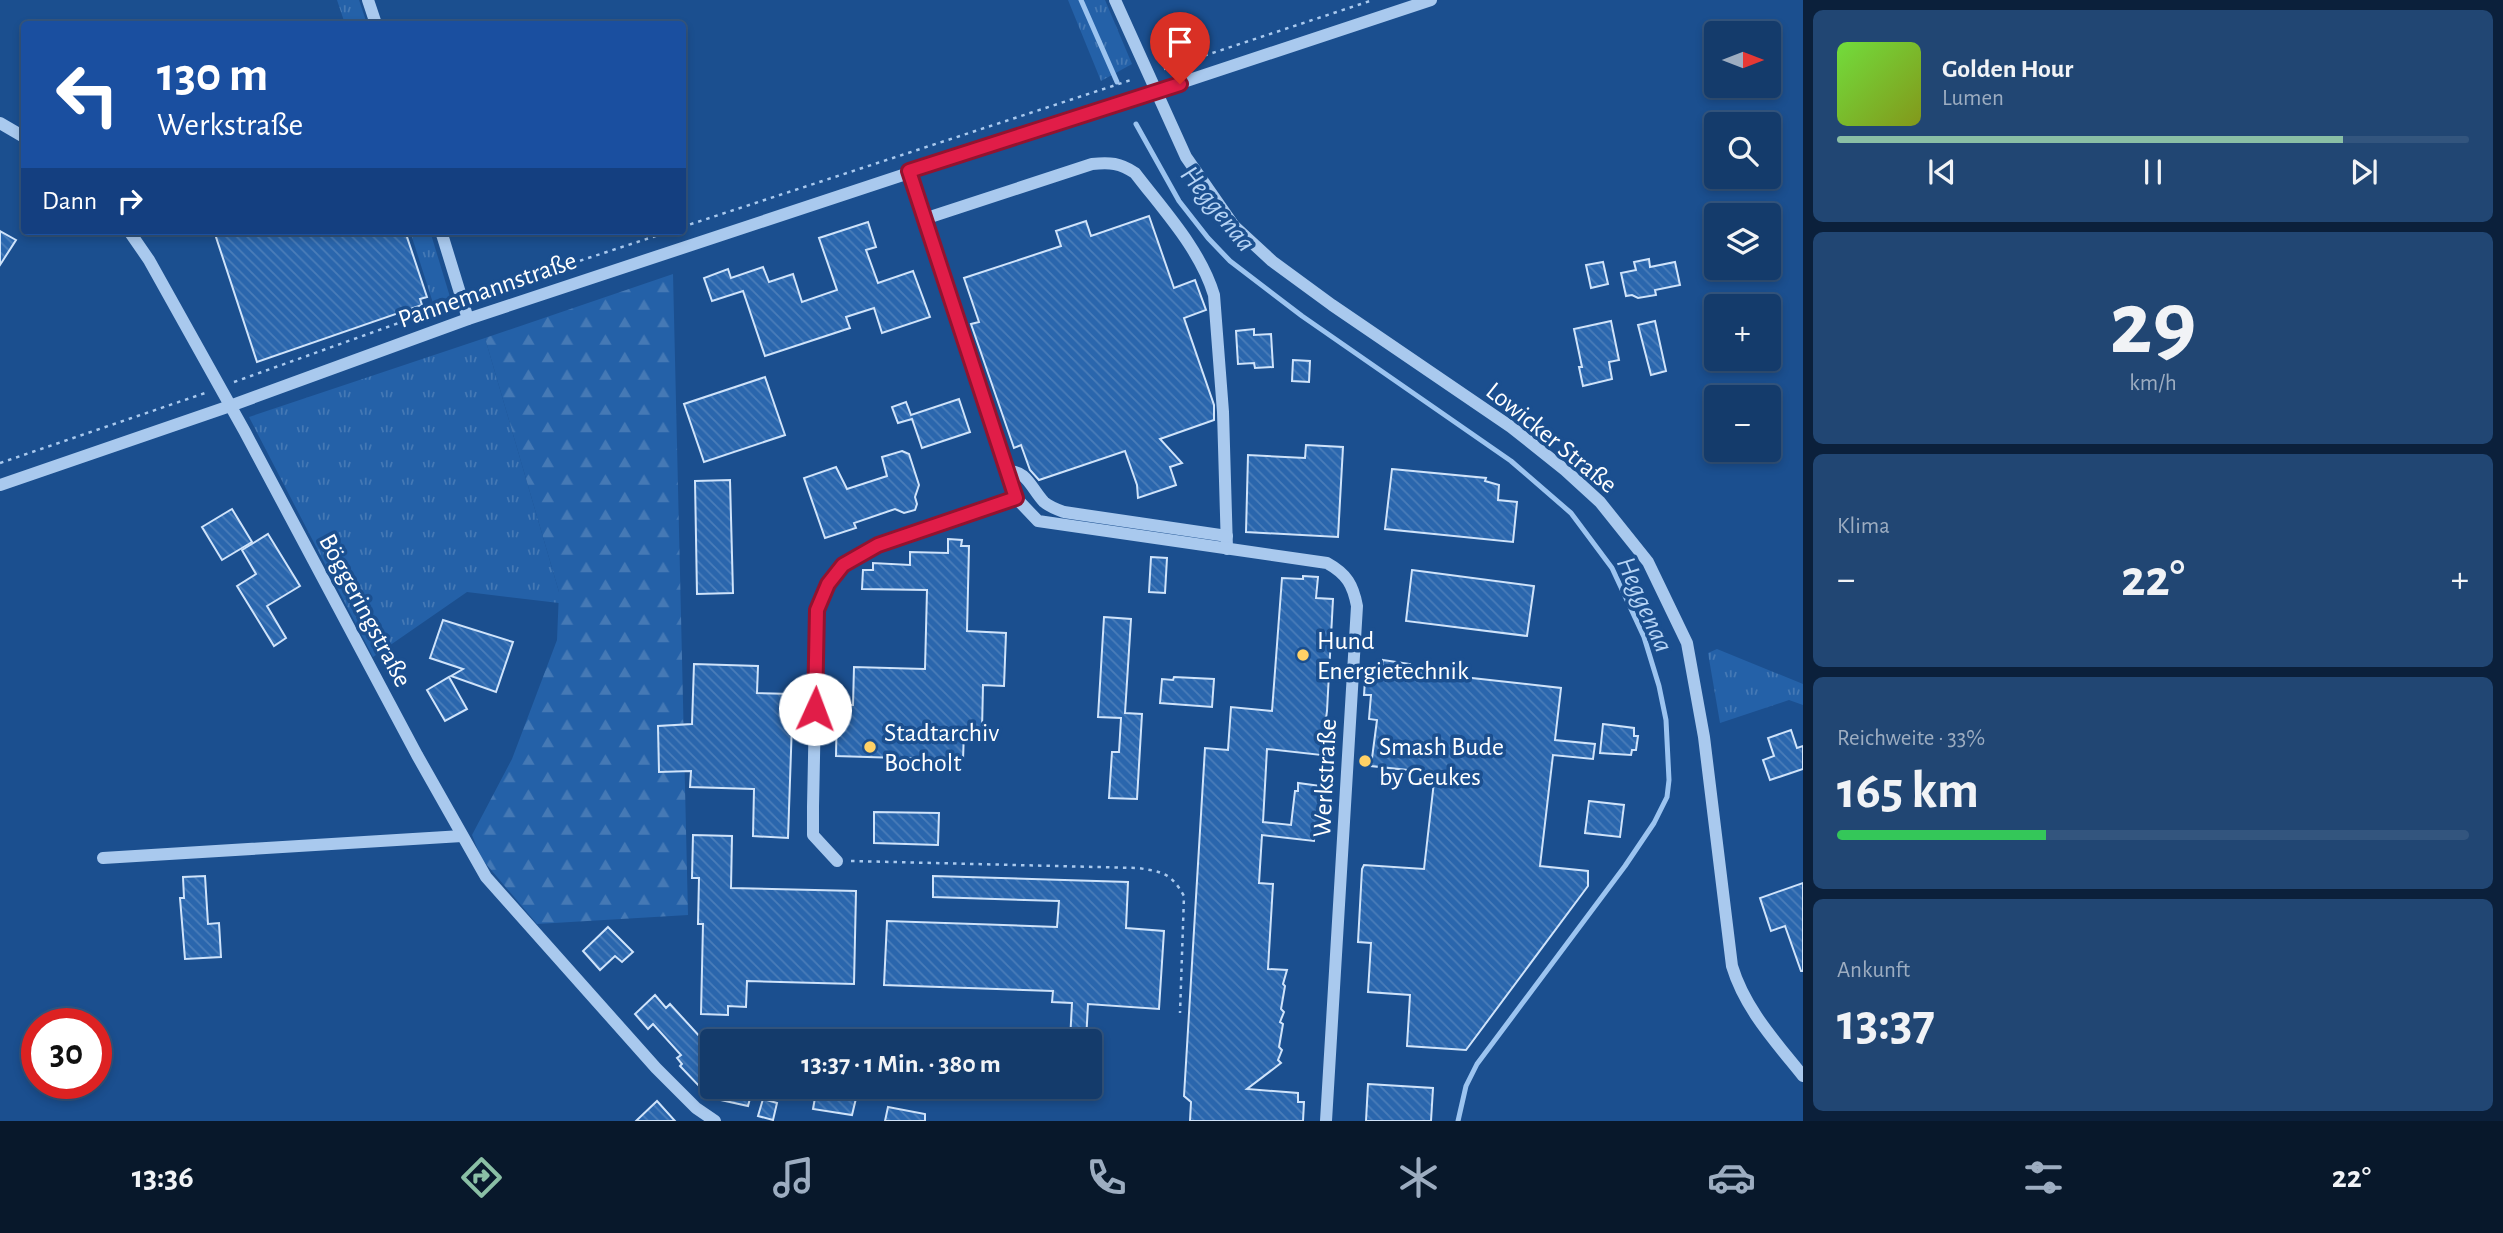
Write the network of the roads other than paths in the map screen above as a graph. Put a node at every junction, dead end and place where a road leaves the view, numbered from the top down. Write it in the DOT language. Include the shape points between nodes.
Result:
graph roads {
  1 [pos="369,0"];
  2 [pos="1115,0"];
  3 [pos="1431,0"];
  4 [pos="375,21"];
  5 [pos="1155,93"];
  6 [pos="0,123"];
  7 [pos="21,135"];
  8 [pos="909,171"];
  9 [pos="924,219"];
  10 [pos="132,235"];
  11 [pos="442,235"];
  12 [pos="468,319"];
  13 [pos="230,406"];
  14 [pos="1007,472"];
  15 [pos="0,485"];
  16 [pos="1016,498"];
  17 [pos="1227,543"];
  18 [pos="462,836"];
  19 [pos="103,858"];
  20 [pos="837,861"];
  21 [pos="1803,1076"];
  22 [pos="715,1121"];
  23 [pos="1326,1121"];
  1 -- 4 [label="street"];
  2 -- 5 [label="street, Lowicker Straße"];
  3 -- 5 [label="street, Pannemannstraße"];
  5 -- 8 [label="street, Pannemannstraße"];
  5 -- 21 [label="street, Lowicker Straße" via="1186,157 1234,226 1292,276 1511,426 1600,502 1648,562 1687,643 1739,990"];
  6 -- 7 [label="street"];
  8 -- 9 [label="street, Werkstraße"];
  8 -- 12 [label="street, Pannemannstraße"];
  9 -- 14 [label="street, Werkstraße"];
  9 -- 17 [label="street" via="1092,164 1110,162 1135,173 1198,259 1213,295"];
  10 -- 13 [label="street, Böggeringstraße"];
  11 -- 12 [label="street"];
  12 -- 13 [label="street, Pannemannstraße"];
  13 -- 15 [label="street, Pannemannstraße"];
  13 -- 18 [label="street, Böggeringstraße"];
  14 -- 16 [label="street, Werkstraße"];
  14 -- 17 [label="street" via="1022,473 1051,508"];
  16 -- 17 [label="street, Werkstraße" via="1038,521"];
  16 -- 20 [label="street" via="878,545 843,565 828,584 817,610 813,835"];
  17 -- 23 [label="street, Werkstraße" via="1327,563 1348,578 1357,606"];
  18 -- 19 [label="street"];
  18 -- 22 [label="street, Böggeringstraße" via="486,877 532,931 656,1068"];
}
